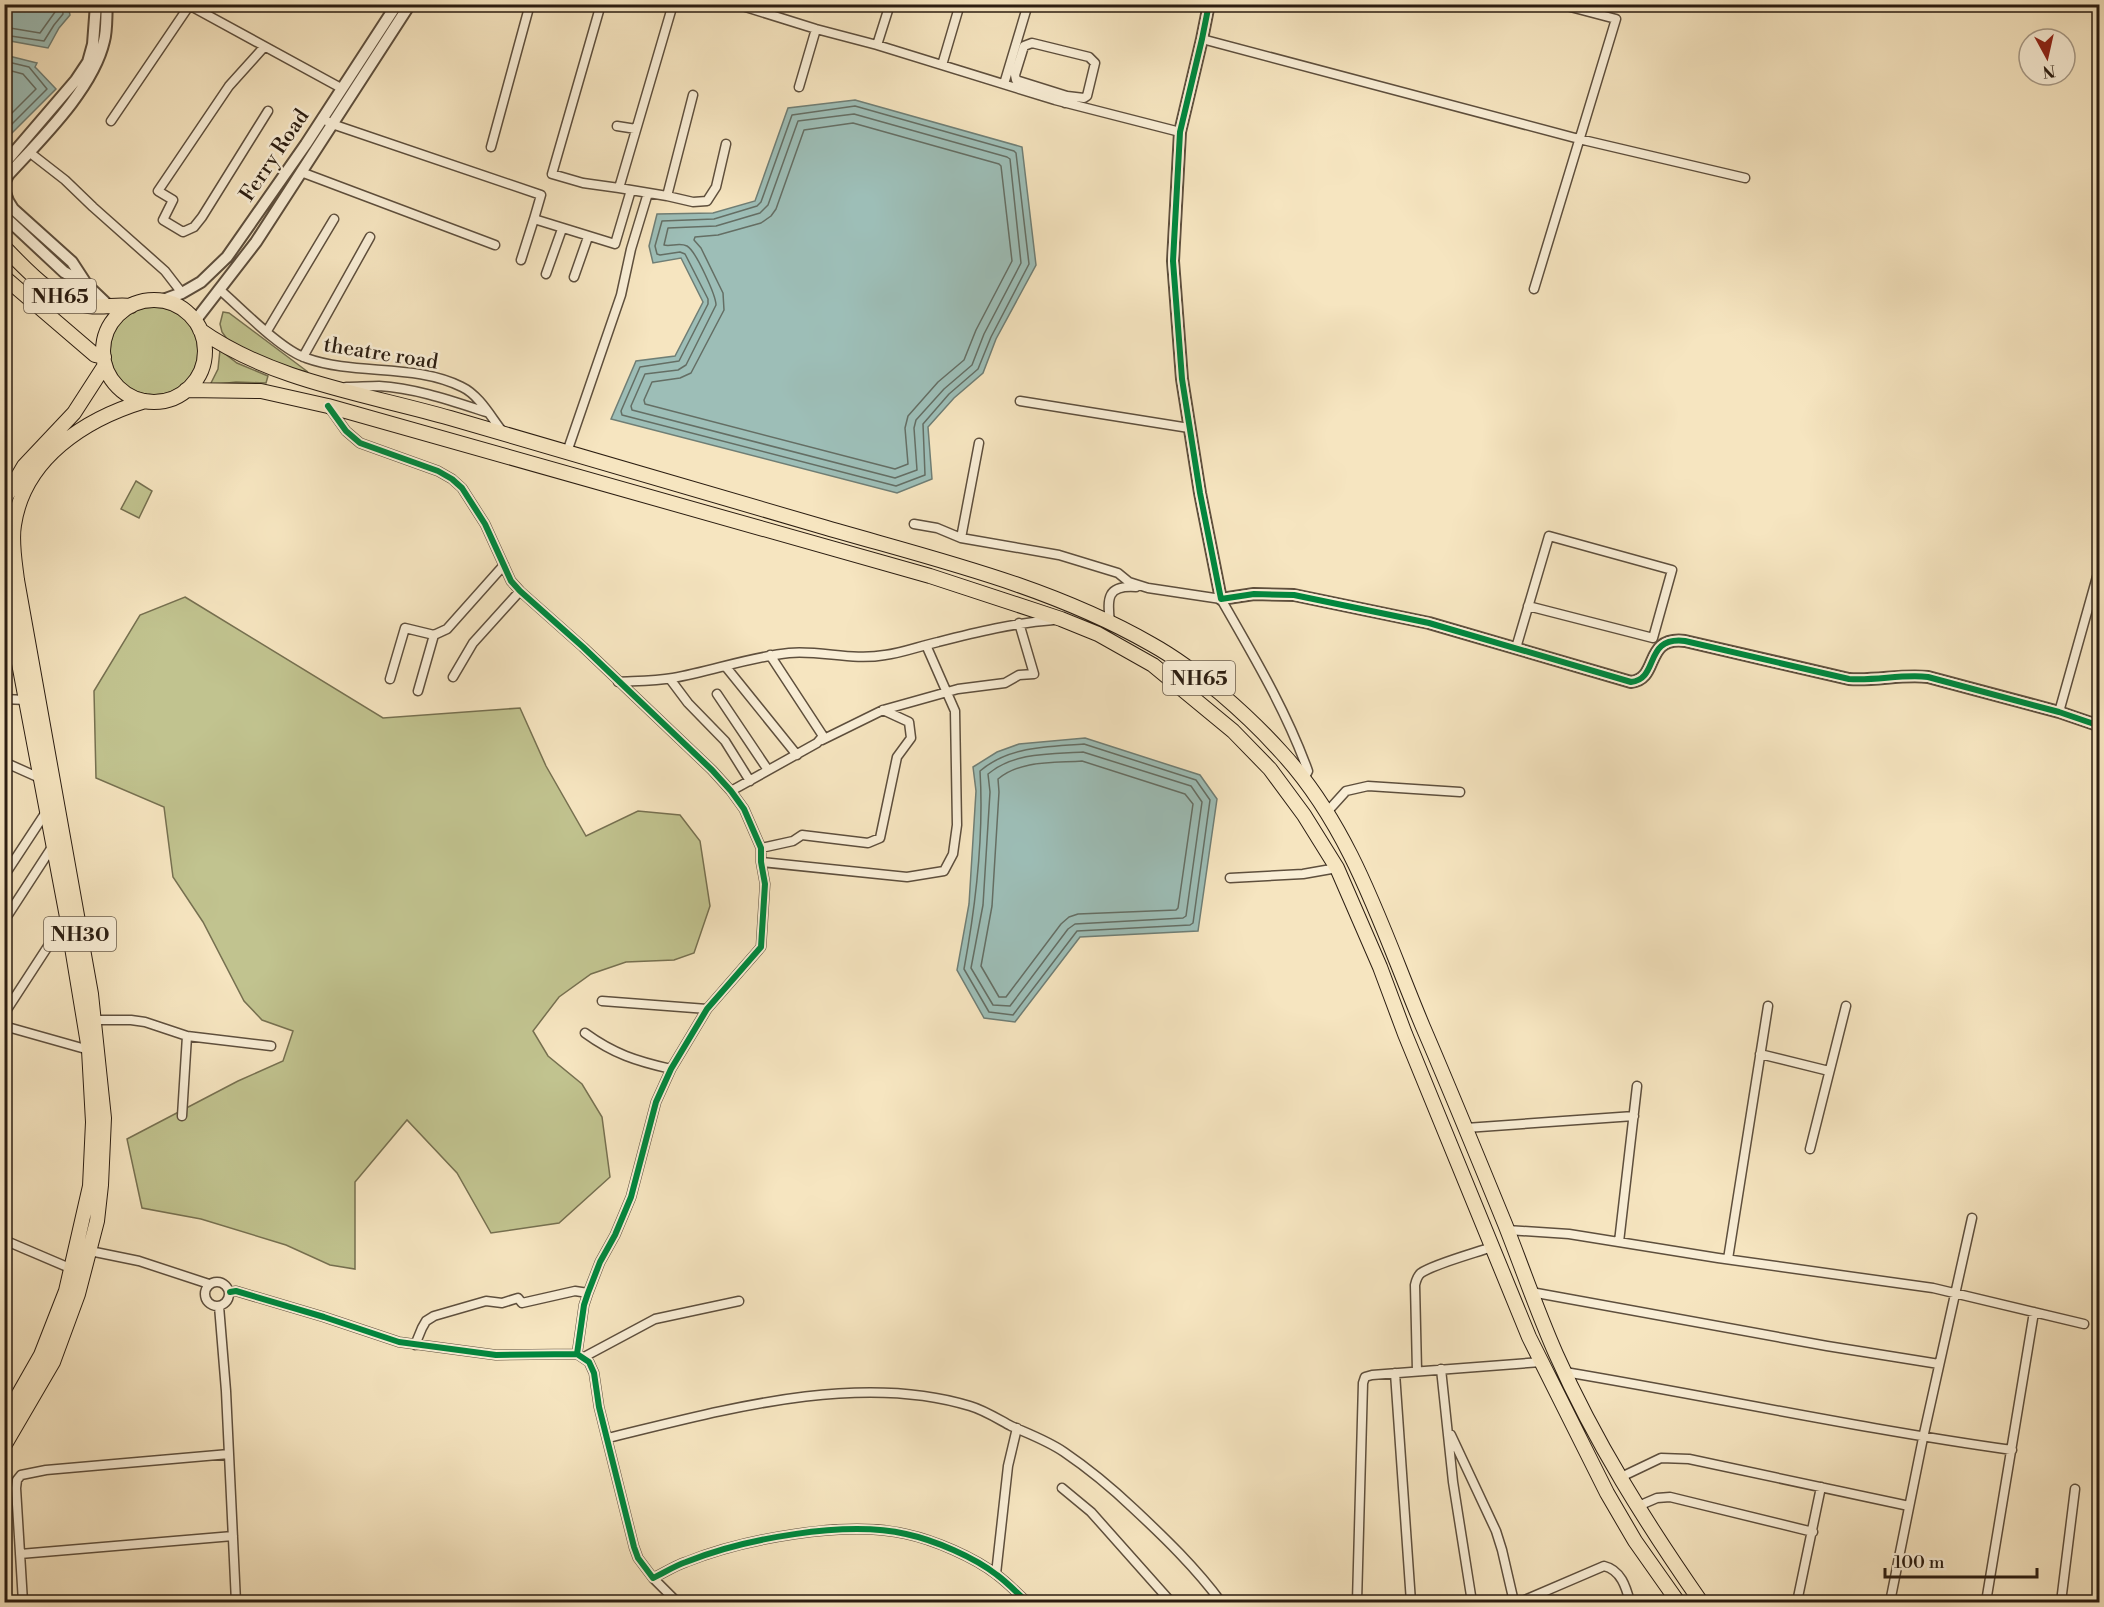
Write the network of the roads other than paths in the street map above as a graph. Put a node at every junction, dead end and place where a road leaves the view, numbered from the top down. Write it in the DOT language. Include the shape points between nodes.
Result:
graph roads {
  1 [pos="96,4"];
  2 [pos="106,4"];
  3 [pos="397,4"];
  4 [pos="410,4"];
  5 [pos="530,4"];
  6 [pos="601,4"];
  7 [pos="673,4"];
  8 [pos="736,4"];
  9 [pos="890,4"];
  10 [pos="960,4"];
  11 [pos="1028,4"];
  12 [pos="1209,4"];
  13 [pos="1559,4"];
  14 [pos="188,5"];
  15 [pos="816,29"];
  16 [pos="1202,39"];
  17 [pos="877,45"];
  18 [pos="264,47"];
  19 [pos="942,65"];
  20 [pos="1013,68"];
  21 [pos="1004,84"];
  22 [pos="1018,85"];
  23 [pos="799,87"];
  24 [pos="341,88"];
  25 [pos="693,95"];
  26 [pos="1066,99"];
  27 [pos="268,111"];
  28 [pos="111,121"];
  29 [pos="327,121"];
  30 [pos="617,126"];
  31 [pos="636,129"];
  32 [pos="1180,132"];
  33 [pos="1579,139"];
  34 [pos="726,144"];
  35 [pos="491,147"];
  36 [pos="29,152"];
  37 [pos="4,164"];
  38 [pos="300,172"];
  39 [pos="1744,178"];
  40 [pos="4,183"];
  41 [pos="619,188"];
  42 [pos="4,190"];
  43 [pos="632,190"];
  44 [pos="648,193"];
  45 [pos="667,196"];
  46 [pos="4,216"];
  47 [pos="334,219"];
  48 [pos="534,219"];
  49 [pos="562,229"];
  50 [pos="245,234"];
  51 [pos="370,237"];
  52 [pos="588,237"];
  53 [pos="256,242"];
  54 [pos="495,245"];
  55 [pos="4,247"];
  56 [pos="521,261"];
  57 [pos="546,274"];
  58 [pos="4,277"];
  59 [pos="574,277"];
  60 [pos="87,285"];
  61 [pos="1534,289"];
  62 [pos="220,290"];
  63 [pos="182,293"];
  64 [pos="160,301"];
  65 [pos="109,306"];
  66 [pos="131,306"];
  67 [pos="197,325"];
  68 [pos="267,331"];
  69 [pos="303,357"];
  70 [pos="104,361"];
  71 [pos="334,387"];
  72 [pos="186,390"];
  73 [pos="145,401"];
  74 [pos="1020,401"];
  75 [pos="328,406"];
  76 [pos="487,412"];
  77 [pos="1189,428"];
  78 [pos="504,433"];
  79 [pos="979,443"];
  80 [pos="567,452"];
  81 [pos="24,494"];
  82 [pos="4,501"];
  83 [pos="914,524"];
  84 [pos="961,538"];
  85 [pos="504,565"];
  86 [pos="2100,566"];
  87 [pos="15,582"];
  88 [pos="1148,588"];
  89 [pos="520,591"];
  90 [pos="1221,599"];
  91 [pos="1528,606"];
  92 [pos="1061,619"];
  93 [pos="1110,622"];
  94 [pos="1019,623"];
  95 [pos="434,635"];
  96 [pos="926,645"];
  97 [pos="1516,648"];
  98 [pos="770,655"];
  99 [pos="726,667"];
  100 [pos="453,677"];
  101 [pos="390,679"];
  102 [pos="670,679"];
  103 [pos="618,682"];
  104 [pos="418,691"];
  105 [pos="946,693"];
  106 [pos="717,694"];
  107 [pos="4,699"];
  108 [pos="26,700"];
  109 [pos="883,710"];
  110 [pos="2060,712"];
  111 [pos="2100,726"];
  112 [pos="822,740"];
  113 [pos="797,754"];
  114 [pos="4,762"];
  115 [pos="768,770"];
  116 [pos="42,779"];
  117 [pos="1304,779"];
  118 [pos="750,781"];
  119 [pos="731,791"];
  120 [pos="1460,792"];
  121 [pos="48,808"];
  122 [pos="1327,812"];
  123 [pos="54,843"];
  124 [pos="761,848"];
  125 [pos="761,862"];
  126 [pos="1337,868"];
  127 [pos="4,876"];
  128 [pos="1230,878"];
  129 [pos="67,917"];
  130 [pos="4,921"];
  131 [pos="602,1001"];
  132 [pos="1767,1006"];
  133 [pos="1846,1006"];
  134 [pos="706,1009"];
  135 [pos="4,1014"];
  136 [pos="94,1020"];
  137 [pos="4,1026"];
  138 [pos="585,1033"];
  139 [pos="187,1036"];
  140 [pos="271,1046"];
  141 [pos="89,1050"];
  142 [pos="1760,1054"];
  143 [pos="671,1069"];
  144 [pos="1829,1071"];
  145 [pos="1638,1086"];
  146 [pos="98,1102"];
  147 [pos="182,1116"];
  148 [pos="1634,1116"];
  149 [pos="1466,1128"];
  150 [pos="1810,1149"];
  151 [pos="1972,1218"];
  152 [pos="1507,1230"];
  153 [pos="4,1240"];
  154 [pos="1619,1242"];
  155 [pos="1492,1247"];
  156 [pos="90,1251"];
  157 [pos="1728,1259"];
  158 [pos="72,1269"];
  159 [pos="209,1284"];
  160 [pos="230,1292"];
  161 [pos="1531,1292"];
  162 [pos="588,1293"];
  163 [pos="1954,1293"];
  164 [pos="739,1301"];
  165 [pos="219,1306"];
  166 [pos="2034,1312"];
  167 [pos="2084,1324"];
  168 [pos="415,1345"];
  169 [pos="581,1355"];
  170 [pos="1541,1362"];
  171 [pos="1939,1364"];
  172 [pos="1441,1369"];
  173 [pos="1417,1371"];
  174 [pos="1565,1372"];
  175 [pos="1395,1373"];
  176 [pos="4,1420"];
  177 [pos="1017,1428"];
  178 [pos="1447,1428"];
  179 [pos="608,1438"];
  180 [pos="1923,1438"];
  181 [pos="4,1446"];
  182 [pos="2012,1450"];
  183 [pos="229,1454"];
  184 [pos="1619,1478"];
  185 [pos="1821,1487"];
  186 [pos="1062,1488"];
  187 [pos="2075,1489"];
  188 [pos="1909,1506"];
  189 [pos="1636,1508"];
  190 [pos="1813,1532"];
  191 [pos="233,1536"];
  192 [pos="20,1554"];
  193 [pos="996,1574"];
  194 [pos="653,1578"];
  195 [pos="23,1602"];
  196 [pos="236,1602"];
  197 [pos="677,1602"];
  198 [pos="1027,1602"];
  199 [pos="1171,1602"];
  200 [pos="1221,1602"];
  201 [pos="1357,1602"];
  202 [pos="1412,1602"];
  203 [pos="1472,1602"];
  204 [pos="1514,1602"];
  205 [pos="1520,1602"];
  206 [pos="1630,1602"];
  207 [pos="1678,1602"];
  208 [pos="1701,1602"];
  209 [pos="1797,1602"];
  210 [pos="1890,1602"];
  211 [pos="1986,1602"];
  212 [pos="2061,1602"];
  1 -- 37 [label="street" via="88,62"];
  2 -- 36 [label="street" via="105,39 94,69"];
  3 -- 24 [label="street, Ferry Road"];
  4 -- 29 [label="street, Ferry Road"];
  5 -- 35 [label="street"];
  6 -- 41 [label="street" via="552,174"];
  7 -- 31 [label="street"];
  8 -- 15 [label="street"];
  9 -- 17 [label="street"];
  10 -- 19 [label="street"];
  11 -- 20 [label="street"];
  12 -- 16 [label="street"];
  13 -- 33 [label="street" via="1616,19"];
  14 -- 18 [label="street"];
  14 -- 28 [label="street"];
  15 -- 17 [label="street"];
  15 -- 23 [label="street"];
  16 -- 32 [label="street"];
  16 -- 33 [label="street"];
  17 -- 19 [label="street"];
  18 -- 24 [label="street"];
  18 -- 27 [label="street" via="229,86 158,190 173,200 163,220 183,231 194,227"];
  19 -- 21 [label="street"];
  20 -- 21 [label="street"];
  20 -- 22 [label="street"];
  20 -- 26 [label="street" via="1024,46 1032,43 1092,59 1095,63 1087,96"];
  21 -- 22 [label="street"];
  22 -- 26 [label="street"];
  24 -- 29 [label="street, Ferry Road"];
  25 -- 45 [label="street"];
  26 -- 32 [label="street"];
  29 -- 38 [label="street, Ferry Road"];
  29 -- 48 [label="street" via="542,195"];
  29 -- 50 [label="street, Ferry Road"];
  30 -- 31 [label="street"];
  31 -- 41 [label="street"];
  32 -- 77 [label="street" via="1173,261"];
  33 -- 39 [label="street"];
  33 -- 61 [label="street"];
  34 -- 45 [label="street" via="716,187 707,201"];
  36 -- 40 [label="street"];
  36 -- 63 [label="street" via="165,271"];
  38 -- 53 [label="street, Ferry Road"];
  38 -- 54 [label="street"];
  41 -- 43 [label="street"];
  42 -- 60 [label="street" via="13,208 72,262"];
  43 -- 44 [label="street"];
  43 -- 52 [label="street" via="615,244"];
  44 -- 45 [label="street"];
  44 -- 80 [label="street" via="621,295"];
  46 -- 60 [label="street" via="64,272"];
  47 -- 68 [label="street"];
  48 -- 49 [label="street"];
  48 -- 56 [label="street"];
  49 -- 52 [label="street"];
  49 -- 57 [label="street"];
  50 -- 53 [label="street"];
  50 -- 63 [label="street, Ferry Road" via="214,272"];
  51 -- 69 [label="street"];
  52 -- 59 [label="street"];
  53 -- 62 [label="street, Ferry Road"];
  55 -- 65 [label="highway, NH65" via="57,294 86,306"];
  58 -- 70 [label="highway, NH65"];
  60 -- 65 [label="street"];
  62 -- 67 [label="street, Ferry Road"];
  62 -- 68 [label="street, theatre road"];
  63 -- 64 [label="street, Ferry Road"];
  64 -- 66 [label="highway, NH65"];
  64 -- 67 [label="highway, NH65" via="180,308"];
  65 -- 66 [label="highway, NH65"];
  66 -- 70 [label="highway, NH65" via="110,324"];
  67 -- 71 [label="highway, NH65" via="250,360"];
  67 -- 72 [label="highway" via="205,356 195,381"];
  68 -- 69 [label="street, theatre road"];
  69 -- 76 [label="street, theatre road" via="338,367 436,379 464,388"];
  70 -- 73 [label="highway, NH65" via="110,378 120,389"];
  70 -- 82 [label="highway" via="74,413 24,466"];
  71 -- 76 [label="street" via="380,386"];
  71 -- 78 [label="highway, NH65"];
  72 -- 73 [label="highway, NH65" via="167,400"];
  72 -- 75 [label="highway, NH65" via="261,392"];
  73 -- 81 [label="highway, NH30" via="79,430 34,473"];
  74 -- 77 [label="street"];
  75 -- 85 [label="street" via="360,443 452,478 471,499"];
  75 -- 92 [label="highway, NH65" via="930,576"];
  76 -- 78 [label="street, theatre road"];
  77 -- 90 [label="street"];
  78 -- 80 [label="highway, NH65"];
  79 -- 84 [label="street"];
  80 -- 93 [label="highway, NH65" via="1018,583"];
  81 -- 82 [label="street"];
  81 -- 87 [label="highway, NH30" via="14,527"];
  83 -- 84 [label="street"];
  84 -- 88 [label="street" via="1059,555 1118,573 1129,582"];
  85 -- 89 [label="street"];
  85 -- 95 [label="street" via="447,629"];
  86 -- 110 [label="street"];
  87 -- 108 [label="highway, NH30"];
  87 -- 136 [label="highway, NH30" via="40,702"];
  88 -- 90 [label="street"];
  88 -- 93 [label="street" via="1116,589 1108,604"];
  89 -- 100 [label="street" via="473,643"];
  89 -- 103 [label="street"];
  90 -- 97 [label="street" via="1254,594 1294,595 1429,623"];
  90 -- 117 [label="street" via="1300,747 1308,771"];
  91 -- 91 [label="street" via="1549,536 1672,570 1653,638"];
  91 -- 97 [label="street"];
  92 -- 94 [label="street"];
  92 -- 126 [label="highway, NH65" via="1098,634 1153,665 1233,731 1270,769"];
  93 -- 117 [label="highway, NH65" via="1157,647 1212,687 1247,717"];
  94 -- 96 [label="street"];
  94 -- 105 [label="street" via="1034,674"];
  95 -- 101 [label="street" via="405,628"];
  95 -- 104 [label="street"];
  96 -- 98 [label="street" via="885,656 807,652"];
  96 -- 105 [label="street"];
  97 -- 110 [label="street" via="1631,682 1645,675 1660,646 1667,641 1685,641 1849,679 1928,677"];
  98 -- 99 [label="street"];
  98 -- 112 [label="street" via="821,731"];
  99 -- 102 [label="street"];
  99 -- 113 [label="street"];
  102 -- 103 [label="street"];
  102 -- 118 [label="street" via="725,741"];
  103 -- 119 [label="street"];
  105 -- 109 [label="street"];
  105 -- 125 [label="street" via="955,711 957,825 953,854 944,872 907,877"];
  106 -- 115 [label="street"];
  107 -- 108 [label="street"];
  108 -- 116 [label="highway, NH30"];
  109 -- 112 [label="street"];
  109 -- 124 [label="street" via="909,722 911,738 897,757 880,838 868,843 802,835"];
  110 -- 111 [label="street"];
  112 -- 113 [label="street"];
  113 -- 115 [label="street"];
  114 -- 116 [label="street"];
  115 -- 118 [label="street"];
  116 -- 121 [label="highway, NH30"];
  117 -- 122 [label="highway, NH65"];
  118 -- 119 [label="street"];
  119 -- 124 [label="street" via="744,809"];
  120 -- 122 [label="street" via="1362,787 1346,791"];
  121 -- 123 [label="highway, NH30"];
  121 -- 127 [label="street"];
  122 -- 149 [label="highway, NH65" via="1356,865"];
  123 -- 129 [label="highway, NH30"];
  123 -- 130 [label="street"];
  124 -- 125 [label="street"];
  125 -- 134 [label="street" via="765,884 762,947"];
  126 -- 128 [label="street"];
  126 -- 155 [label="highway, NH65"];
  129 -- 135 [label="street"];
  129 -- 141 [label="highway, NH30"];
  131 -- 134 [label="street"];
  132 -- 142 [label="street"];
  133 -- 144 [label="street"];
  134 -- 143 [label="street"];
  136 -- 139 [label="street" via="145,1022"];
  136 -- 146 [label="highway, NH30"];
  137 -- 141 [label="street"];
  138 -- 143 [label="street" via="605,1048"];
  139 -- 140 [label="street"];
  139 -- 147 [label="street"];
  141 -- 146 [label="highway, NH30"];
  142 -- 144 [label="street"];
  142 -- 157 [label="street"];
  143 -- 162 [label="street" via="656,1102 631,1197"];
  144 -- 150 [label="street"];
  145 -- 148 [label="street"];
  146 -- 156 [label="highway, NH30" via="101,1185"];
  146 -- 158 [label="highway, NH30" via="93,1122 90,1186"];
  148 -- 149 [label="street"];
  148 -- 154 [label="street"];
  149 -- 152 [label="highway, NH65"];
  151 -- 163 [label="street"];
  152 -- 154 [label="street"];
  152 -- 161 [label="highway, NH65"];
  153 -- 158 [label="street"];
  154 -- 157 [label="street"];
  155 -- 170 [label="highway, NH65"];
  155 -- 173 [label="street" via="1421,1273 1417,1278"];
  156 -- 159 [label="street"];
  156 -- 181 [label="highway, NH30" via="53,1362"];
  157 -- 163 [label="street"];
  158 -- 176 [label="highway, NH30" via="41,1355"];
  159 -- 160 [label="street" via="222,1282"];
  159 -- 165 [label="street" via="206,1300"];
  160 -- 165 [label="street" via="228,1300"];
  160 -- 168 [label="street"];
  161 -- 171 [label="street"];
  161 -- 174 [label="highway, NH65"];
  162 -- 168 [label="street" via="575,1291 522,1303 518,1298 502,1303 486,1301 434,1316 422,1328"];
  162 -- 169 [label="street"];
  163 -- 166 [label="street"];
  163 -- 171 [label="street"];
  164 -- 169 [label="street" via="655,1319"];
  165 -- 183 [label="street"];
  166 -- 167 [label="street"];
  166 -- 182 [label="street"];
  168 -- 169 [label="street" via="496,1356"];
  169 -- 179 [label="street" via="594,1373"];
  170 -- 172 [label="street"];
  170 -- 207 [label="highway, NH65" via="1607,1493"];
  171 -- 180 [label="street"];
  172 -- 173 [label="street"];
  172 -- 178 [label="street"];
  173 -- 175 [label="street"];
  174 -- 180 [label="street"];
  174 -- 184 [label="highway, NH65"];
  175 -- 201 [label="street" via="1371,1375 1363,1383"];
  175 -- 202 [label="street"];
  177 -- 179 [label="street" via="972,1406 937,1398 829,1394 741,1406"];
  177 -- 193 [label="street" via="1008,1466"];
  177 -- 200 [label="street" via="1063,1451 1111,1487"];
  178 -- 203 [label="street"];
  178 -- 204 [label="street" via="1496,1532"];
  179 -- 194 [label="street" via="634,1547"];
  180 -- 182 [label="street"];
  180 -- 188 [label="street"];
  182 -- 211 [label="street"];
  183 -- 191 [label="street"];
  183 -- 192 [label="street" via="21,1475 16,1488"];
  184 -- 185 [label="street" via="1653,1461 1673,1458"];
  184 -- 189 [label="highway, NH65"];
  185 -- 188 [label="street"];
  185 -- 190 [label="street"];
  186 -- 199 [label="street" via="1091,1512"];
  187 -- 212 [label="street"];
  188 -- 210 [label="street"];
  189 -- 190 [label="street" via="1657,1498 1670,1497"];
  189 -- 208 [label="highway, NH65"];
  190 -- 209 [label="street"];
  191 -- 192 [label="street"];
  191 -- 196 [label="street"];
  192 -- 195 [label="street"];
  193 -- 194 [label="street" via="947,1547 905,1534 862,1530 812,1531 730,1548 685,1562"];
  193 -- 198 [label="street"];
  194 -- 197 [label="street"];
  205 -- 206 [label="street" via="1604,1566 1616,1571"];
}
